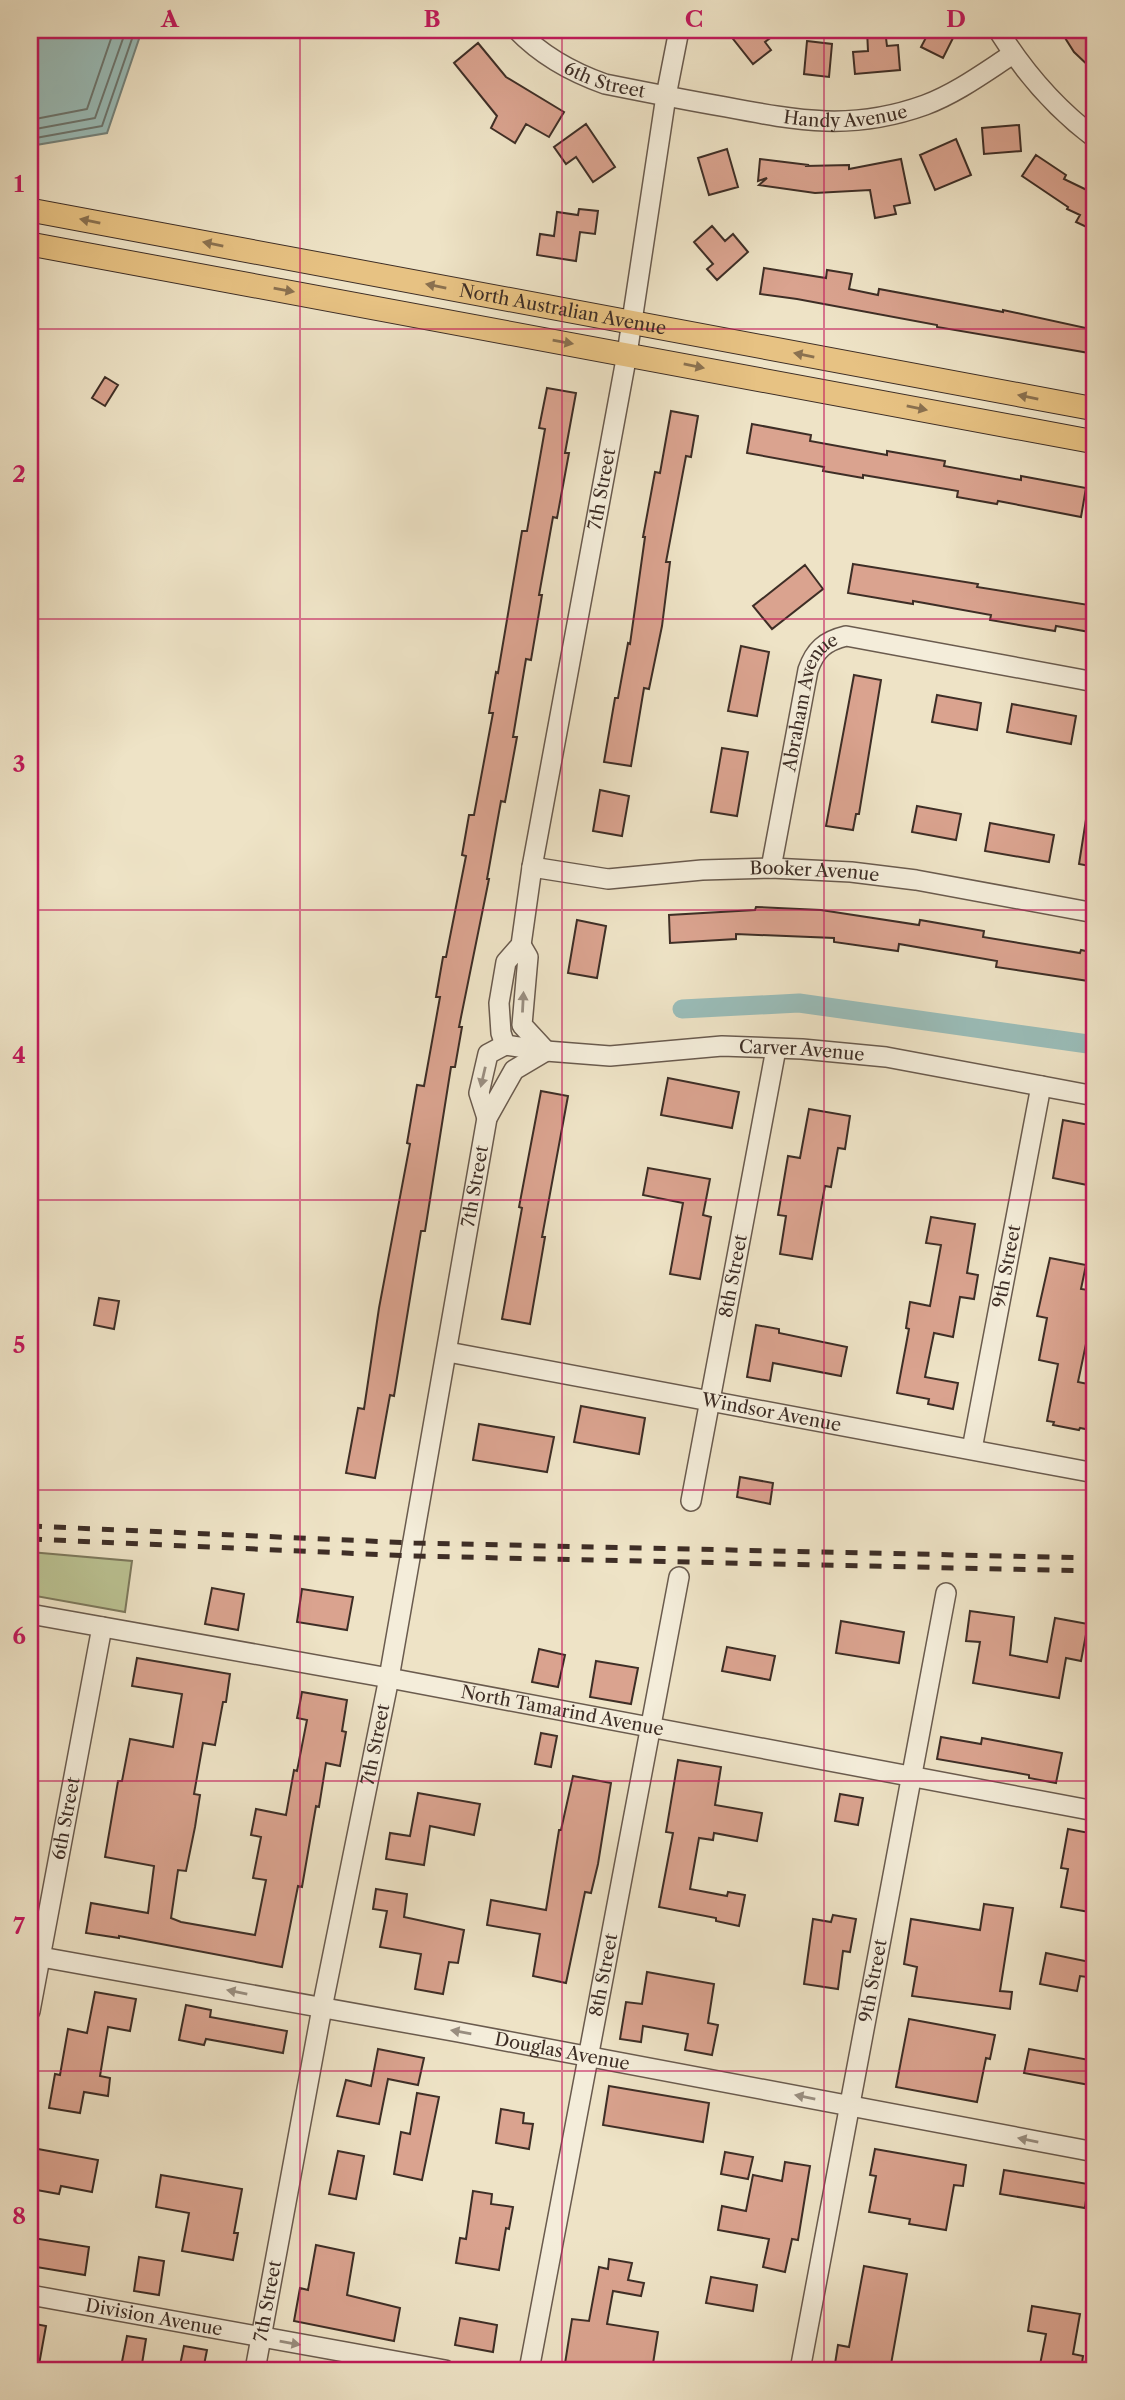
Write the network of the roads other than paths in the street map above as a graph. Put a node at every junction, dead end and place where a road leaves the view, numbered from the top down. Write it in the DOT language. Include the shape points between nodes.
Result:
graph roads {
  1 [pos="517,30"];
  2 [pos="679,30"];
  3 [pos="998,30"];
  4 [pos="1013,54"];
  5 [pos="666,96"];
  6 [pos="1095,138"];
  7 [pos="30,210"];
  8 [pos="30,244"];
  9 [pos="631,323"];
  10 [pos="627,354"];
  11 [pos="1095,410"];
  12 [pos="1095,442"];
  13 [pos="1095,682"];
  14 [pos="532,867"];
  15 [pos="771,868"];
  16 [pos="1095,913"];
  17 [pos="521,945"];
  18 [pos="505,1045"];
  19 [pos="776,1049"];
  20 [pos="546,1051"];
  21 [pos="1041,1086"];
  22 [pos="1095,1096"];
  23 [pos="487,1118"];
  24 [pos="448,1352"];
  25 [pos="710,1401"];
  26 [pos="972,1449"];
  27 [pos="1095,1473"];
  28 [pos="691,1501"];
  29 [pos="679,1577"];
  30 [pos="946,1593"];
  31 [pos="30,1614"];
  32 [pos="102,1627"];
  33 [pos="389,1678"];
  34 [pos="649,1726"];
  35 [pos="912,1776"];
  36 [pos="1095,1811"];
  37 [pos="35,1956"];
  38 [pos="322,2008"];
  39 [pos="30,2011"];
  40 [pos="588,2056"];
  41 [pos="850,2106"];
  42 [pos="1095,2152"];
  43 [pos="30,2295"];
  44 [pos="261,2338"];
  45 [pos="255,2370"];
  46 [pos="445,2370"];
  47 [pos="529,2370"];
  48 [pos="800,2370"];
  1 -- 5 [label="street, 6th Street" via="553,61 578,75"];
  2 -- 5 [label="street, 7th Street"];
  3 -- 4 [label="street"];
  4 -- 5 [label="street, Handy Avenue" via="928,104 866,120 799,121"];
  4 -- 6 [label="street" via="1056,106"];
  5 -- 9 [label="street, 7th Street"];
  9 -- 7 [label="main road, North Australian Avenue, one-way"];
  8 -- 10 [label="main road, North Australian Avenue, one-way"];
  9 -- 10 [label="street, 7th Street"];
  11 -- 9 [label="main road, North Australian Avenue, one-way"];
  10 -- 12 [label="main road, North Australian Avenue, one-way"];
  10 -- 14 [label="street, 7th Street"];
  13 -- 15 [label="street, Abraham Avenue" via="846,636 833,639 821,646 808,670"];
  14 -- 15 [label="street, Booker Avenue" via="608,878"];
  14 -- 17 [label="street, 7th Street"];
  15 -- 16 [label="street, Booker Avenue" via="916,880"];
  17 -- 18 [label="street, 7th Street" via="506,962 499,1003"];
  20 -- 17 [label="street, 7th Street, one-way" via="522,1025 528,957"];
  18 -- 20 [label="street, Carver Avenue"];
  18 -- 23 [label="street, 7th Street, one-way" via="488,1054 479,1093"];
  19 -- 20 [label="street, Carver Avenue" via="722,1046 610,1056"];
  19 -- 21 [label="street, Carver Avenue" via="886,1057"];
  19 -- 25 [label="street, 8th Street"];
  20 -- 23 [label="street, 7th Street" via="514,1070"];
  21 -- 22 [label="street, Carver Avenue"];
  21 -- 26 [label="street, 9th Street"];
  23 -- 24 [label="street, 7th Street"];
  24 -- 25 [label="street, Windsor Avenue"];
  24 -- 33 [label="street, 7th Street"];
  25 -- 26 [label="street, Windsor Avenue"];
  25 -- 28 [label="street, 8th Street"];
  26 -- 27 [label="street, Windsor Avenue"];
  29 -- 34 [label="street, 8th Street"];
  30 -- 35 [label="street, 9th Street"];
  31 -- 32 [label="street, North Tamarind Avenue"];
  32 -- 33 [label="street, North Tamarind Avenue"];
  32 -- 37 [label="street, 6th Street"];
  33 -- 34 [label="street, North Tamarind Avenue"];
  33 -- 38 [label="street, 7th Street"];
  34 -- 35 [label="street, North Tamarind Avenue"];
  34 -- 40 [label="street, 8th Street"];
  35 -- 36 [label="street, North Tamarind Avenue"];
  35 -- 41 [label="street, 9th Street"];
  38 -- 37 [label="street, Douglas Avenue, one-way"];
  37 -- 39 [label="street, 6th Street"];
  40 -- 38 [label="street, Douglas Avenue, one-way"];
  38 -- 44 [label="street, 7th Street"];
  41 -- 40 [label="street, Douglas Avenue, one-way"];
  40 -- 47 [label="street, 8th Street"];
  42 -- 41 [label="street, Douglas Avenue, one-way"];
  41 -- 48 [label="street, 9th Street"];
  43 -- 44 [label="street, Division Avenue"];
  44 -- 45 [label="street, 7th Street"];
  44 -- 46 [label="street, Division Avenue, one-way"];
}
